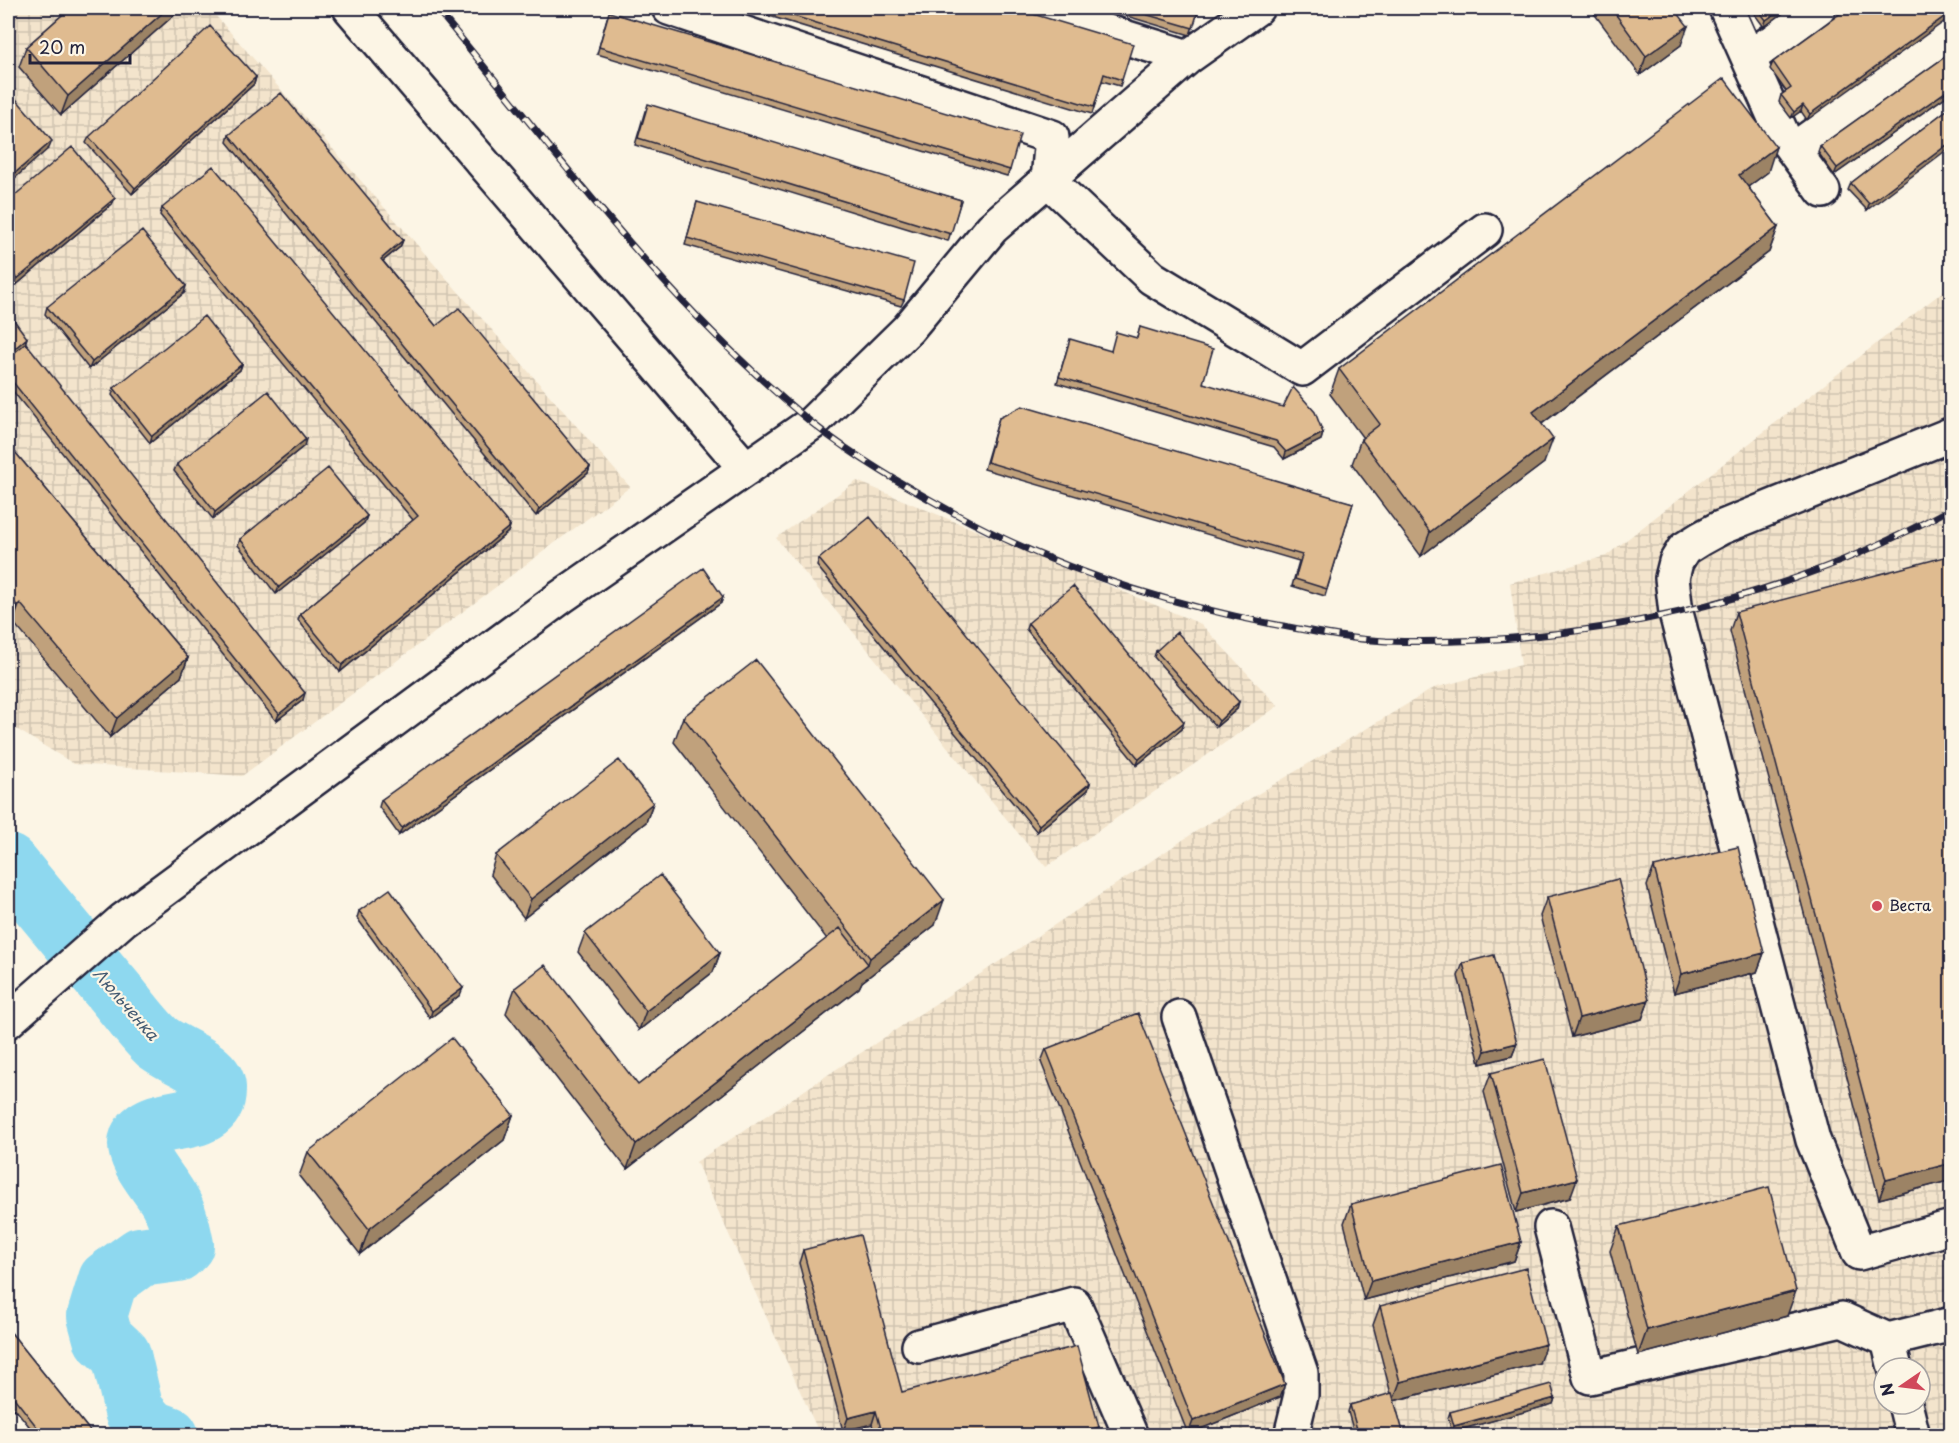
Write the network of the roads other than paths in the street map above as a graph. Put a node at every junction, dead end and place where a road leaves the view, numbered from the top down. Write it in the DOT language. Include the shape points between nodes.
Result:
graph roads {
  1 [pos="350,8"];
  2 [pos="669,8"];
  3 [pos="1031,8"];
  4 [pos="1257,8"];
  5 [pos="1726,8"];
  6 [pos="1818,8"];
  7 [pos="1952,36"];
  8 [pos="1188,57"];
  9 [pos="1749,58"];
  10 [pos="1793,150"];
  11 [pos="1048,180"];
  12 [pos="1823,191"];
  13 [pos="1485,230"];
  14 [pos="1952,434"];
  15 [pos="746,469"];
  16 [pos="1179,1017"];
  17 [pos="8,1021"];
  18 [pos="1551,1227"];
  19 [pos="1952,1227"];
  20 [pos="1952,1324"];
  21 [pos="920,1346"];
  22 [pos="1892,1354"];
  23 [pos="1908,1416"];
  24 [pos="8,1426"];
  25 [pos="15,1436"];
  26 [pos="1131,1436"];
  27 [pos="1291,1436"];
  28 [pos="1913,1436"];
  1 -- 15 [label="lane"];
  2 -- 11 [label="lane" via="1052,137"];
  3 -- 8 [label="lane"];
  4 -- 8 [label="lane"];
  5 -- 9 [label="lane"];
  6 -- 9 [label="lane"];
  7 -- 10 [label="lane"];
  8 -- 11 [label="lane"];
  9 -- 10 [label="lane"];
  10 -- 12 [label="lane"];
  11 -- 13 [label="lane" via="1152,278 1302,369"];
  11 -- 15 [label="lane" via="992,228 908,329 812,423"];
  14 -- 19 [label="lane" via="1720,528 1684,549 1672,578 1676,613 1813,1140 1859,1253"];
  15 -- 17 [label="lane" via="561,597 123,920"];
  16 -- 27 [label="lane" via="1301,1373 1301,1395"];
  18 -- 22 [label="lane" via="1590,1377 1842,1318"];
  20 -- 22 [label="lane"];
  21 -- 26 [label="lane" via="1074,1304"];
  23 -- 28 [label="lane"];
  24 -- 25 [label="lane"];
}
